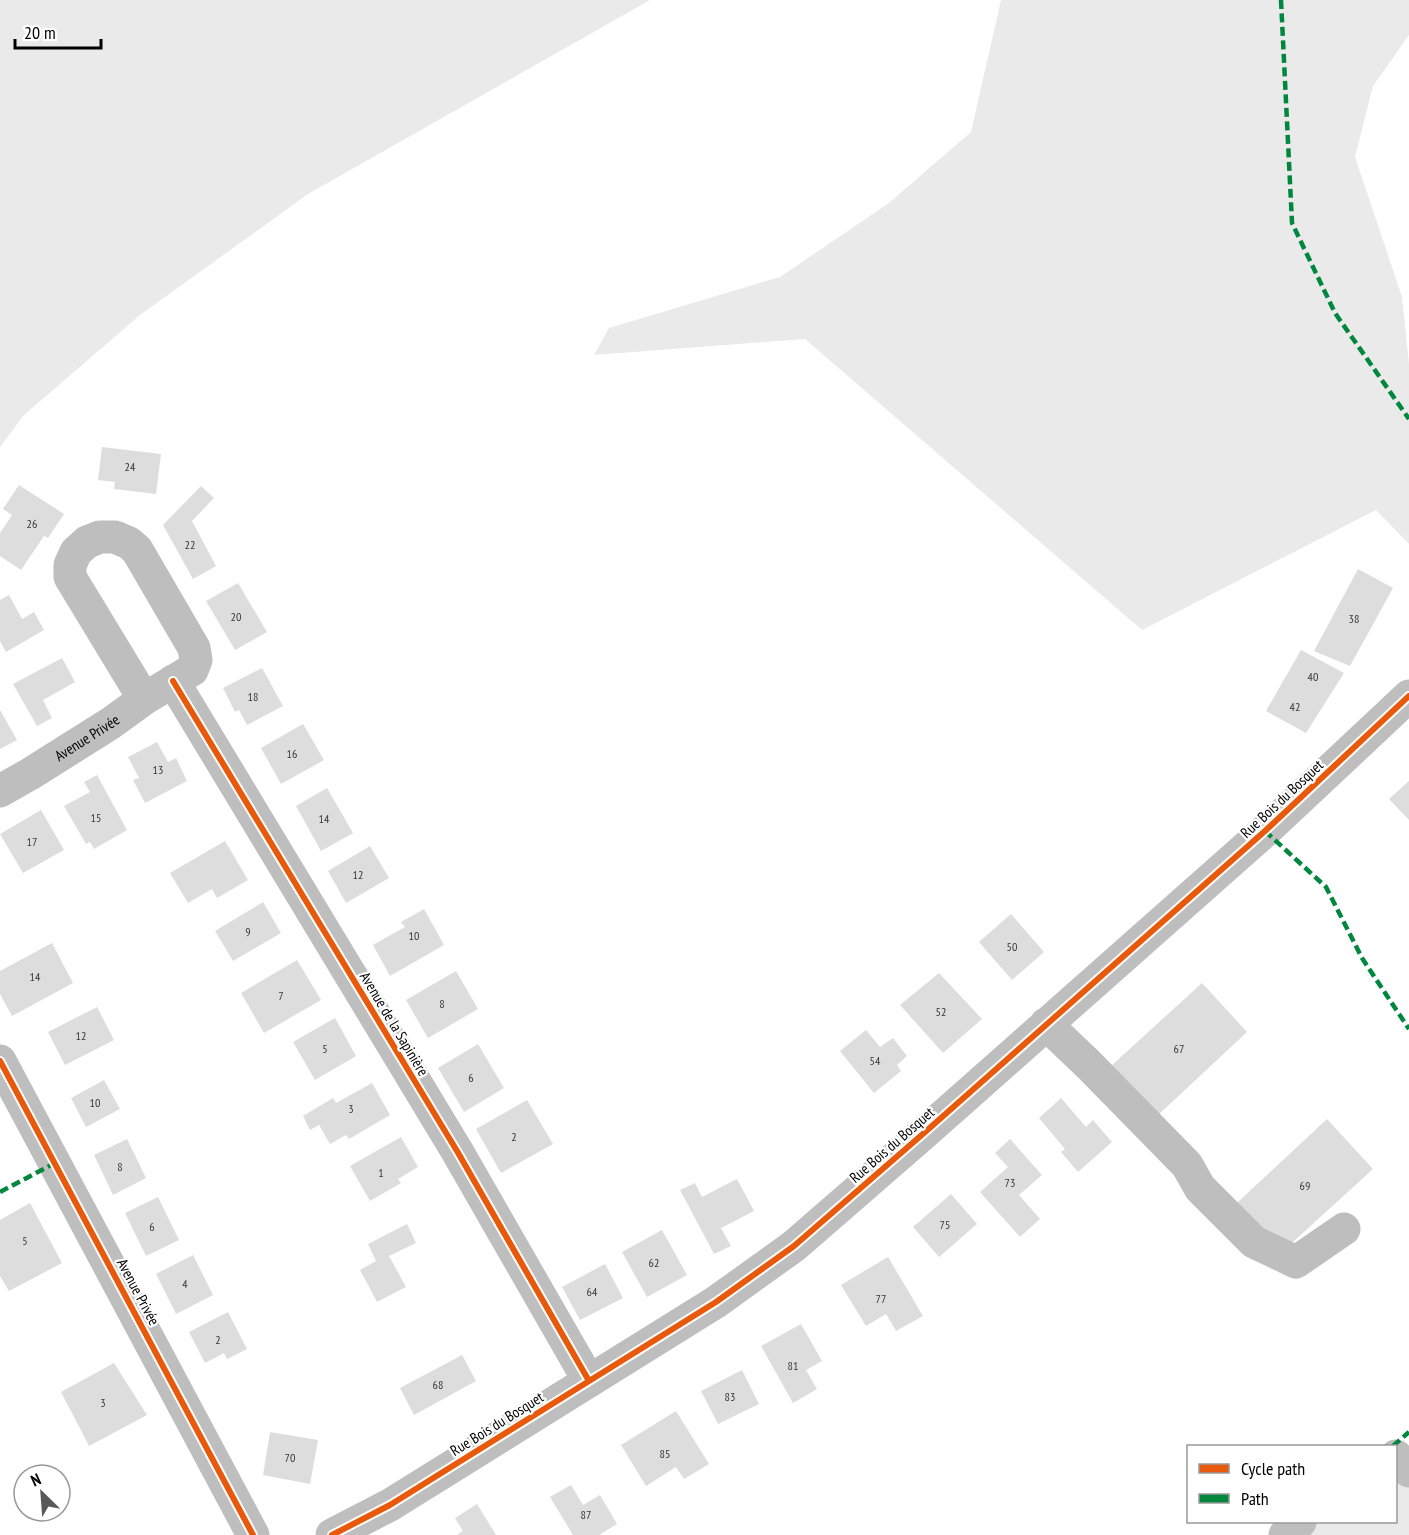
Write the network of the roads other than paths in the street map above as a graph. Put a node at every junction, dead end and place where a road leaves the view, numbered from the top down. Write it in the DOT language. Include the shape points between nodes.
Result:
graph roads {
  1 [pos="173,681"];
  2 [pos="1409,696"];
  3 [pos="144,699"];
  4 [pos="0,791"];
  5 [pos="1046,1024"];
  6 [pos="0,1061"];
  7 [pos="1344,1229"];
  8 [pos="589,1381"];
  9 [pos="1397,1458"];
  10 [pos="1409,1472"];
  11 [pos="1297,1523"];
  12 [pos="253,1535"];
  13 [pos="332,1535"];
  14 [pos="1285,1535"];
  1 -- 3 [label="street, Avenue Privée"];
  1 -- 3 [label="street" via="192,670 196,660 194,648 137,550 115,537 87,542 76,552 70,577"];
  1 -- 8 [label="street, Avenue de la Sapinière" via="457,1150"];
  2 -- 5 [label="street, Rue Bois du Bosquet" via="1296,803"];
  3 -- 4 [label="street, Avenue Privée"];
  5 -- 7 [label="street" via="1170,1148 1200,1188 1254,1242 1296,1262"];
  5 -- 8 [label="street, Rue Bois du Bosquet" via="794,1246 716,1302"];
  6 -- 12 [label="street, Avenue Privée"];
  8 -- 13 [label="street, Rue Bois du Bosquet" via="390,1505"];
  9 -- 10 [label="street"];
  11 -- 14 [label="street"];
}
